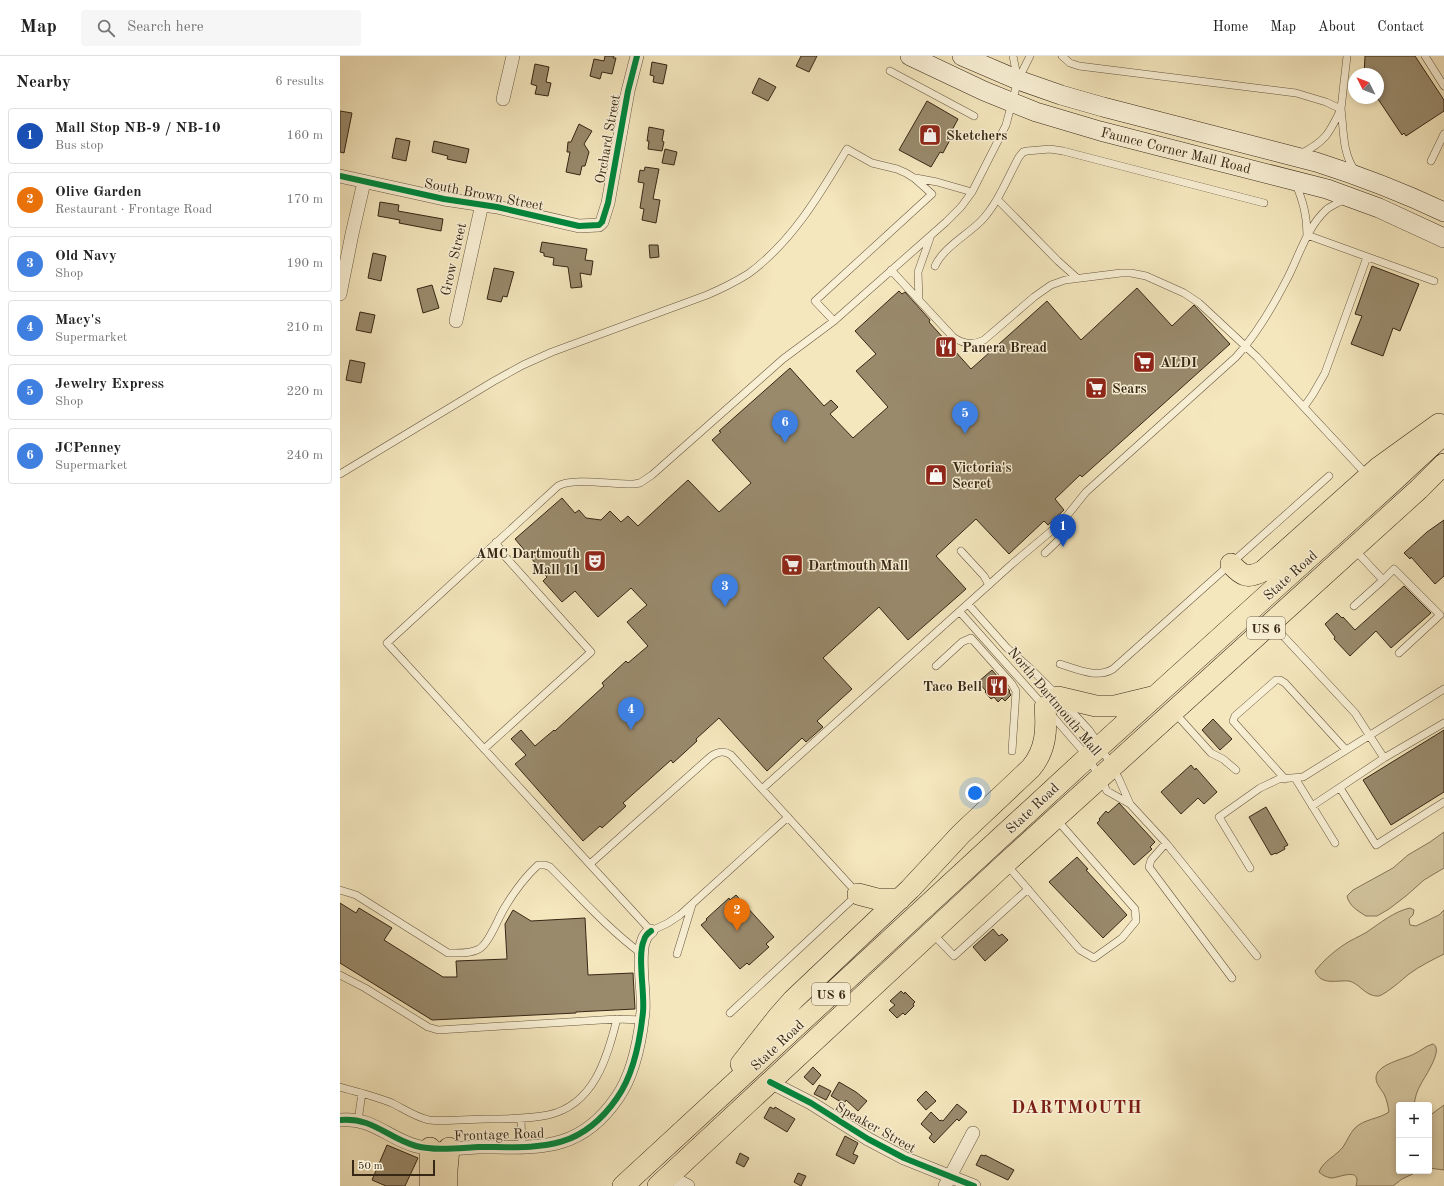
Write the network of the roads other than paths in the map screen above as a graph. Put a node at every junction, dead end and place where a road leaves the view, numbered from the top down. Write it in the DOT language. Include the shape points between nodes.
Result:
graph roads {
  1 [pos="513,56"];
  2 [pos="637,56"];
  3 [pos="910,56"];
  4 [pos="962,56"];
  5 [pos="1013,56"];
  6 [pos="1030,56"];
  7 [pos="1062,56"];
  8 [pos="1347,56"];
  9 [pos="1424,56"];
  10 [pos="890,71"];
  11 [pos="1018,80"];
  12 [pos="1444,86"];
  13 [pos="503,99"];
  14 [pos="1012,103"];
  15 [pos="1341,109"];
  16 [pos="974,116"];
  17 [pos="1444,134"];
  18 [pos="1295,156"];
  19 [pos="1431,161"];
  20 [pos="340,176"];
  21 [pos="1358,176"];
  22 [pos="914,178"];
  23 [pos="1294,180"];
  24 [pos="364,182"];
  25 [pos="972,192"];
  26 [pos="1349,196"];
  27 [pos="997,199"];
  28 [pos="1264,203"];
  29 [pos="482,204"];
  30 [pos="1444,212"];
  31 [pos="599,225"];
  32 [pos="931,236"];
  33 [pos="1307,236"];
  34 [pos="1444,238"];
  35 [pos="1367,257"];
  36 [pos="935,266"];
  37 [pos="892,270"];
  38 [pos="1077,278"];
  39 [pos="1434,281"];
  40 [pos="340,294"];
  41 [pos="919,300"];
  42 [pos="456,321"];
  43 [pos="834,321"];
  44 [pos="1245,346"];
  45 [pos="1304,407"];
  46 [pos="1444,421"];
  47 [pos="1444,434"];
  48 [pos="1444,464"];
  49 [pos="340,474"];
  50 [pos="1329,476"];
  51 [pos="1369,476"];
  52 [pos="1069,530"];
  53 [pos="496,542"];
  54 [pos="1353,548"];
  55 [pos="961,551"];
  56 [pos="1045,552"];
  57 [pos="1231,564"];
  58 [pos="1383,580"];
  59 [pos="989,585"];
  60 [pos="968,604"];
  61 [pos="1354,606"];
  62 [pos="960,612"];
  63 [pos="1271,623"];
  64 [pos="1399,653"];
  65 [pos="1060,664"];
  66 [pos="936,666"];
  67 [pos="1444,689"];
  68 [pos="1155,697"];
  69 [pos="1052,702"];
  70 [pos="1174,711"];
  71 [pos="1444,723"];
  72 [pos="1370,736"];
  73 [pos="484,749"];
  74 [pos="1346,750"];
  75 [pos="1012,751"];
  76 [pos="1094,751"];
  77 [pos="1384,758"];
  78 [pos="1236,770"];
  79 [pos="1106,772"];
  80 [pos="1295,778"];
  81 [pos="1285,779"];
  82 [pos="1340,788"];
  83 [pos="762,789"];
  84 [pos="1444,802"];
  85 [pos="1038,803"];
  86 [pos="1130,804"];
  87 [pos="1312,806"];
  88 [pos="788,817"];
  89 [pos="1055,818"];
  90 [pos="1166,843"];
  91 [pos="1335,843"];
  92 [pos="1006,863"];
  93 [pos="590,864"];
  94 [pos="934,865"];
  95 [pos="1250,868"];
  96 [pos="1028,889"];
  97 [pos="340,890"];
  98 [pos="858,894"];
  99 [pos="900,899"];
  100 [pos="693,903"];
  101 [pos="651,931"];
  102 [pos="865,932"];
  103 [pos="931,932"];
  104 [pos="642,954"];
  105 [pos="677,954"];
  106 [pos="1257,956"];
  107 [pos="340,975"];
  108 [pos="1232,978"];
  109 [pos="730,1013"];
  110 [pos="617,1019"];
  111 [pos="642,1020"];
  112 [pos="770,1082"];
  113 [pos="340,1087"];
  114 [pos="362,1093"];
  115 [pos="706,1110"];
  116 [pos="521,1119"];
  117 [pos="340,1120"];
  118 [pos="358,1121"];
  119 [pos="973,1133"];
  120 [pos="522,1147"];
  121 [pos="440,1148"];
  122 [pos="663,1181"];
  123 [pos="947,1181"];
  124 [pos="430,1186"];
  125 [pos="447,1186"];
  126 [pos="623,1186"];
  127 [pos="688,1186"];
  128 [pos="974,1186"];
  1 -- 13 [label="street"];
  2 -- 31 [label="street, Orchard Street" via="628,90 608,204"];
  3 -- 14 [label="main road, Faunce Corner Mall Road"];
  4 -- 11 [label="main road, Faunce Corner Mall Road"];
  5 -- 11 [label="lane"];
  6 -- 11 [label="lane"];
  7 -- 15 [label="lane" via="1079,66 1296,93"];
  8 -- 15 [label="lane"];
  9 -- 12 [label="lane"];
  10 -- 16 [label="lane"];
  11 -- 14 [label="lane"];
  11 -- 18 [label="main road, Faunce Corner Mall Road" via="1103,107"];
  14 -- 23 [label="main road, Faunce Corner Mall Road" via="1100,131"];
  14 -- 25 [label="lane" via="1006,126"];
  15 -- 18 [label="lane" via="1323,140"];
  15 -- 21 [label="lane" via="1347,156"];
  17 -- 19 [label="lane"];
  18 -- 21 [label="main road, Faunce Corner Mall Road"];
  20 -- 24 [label="street, South Brown Street"];
  21 -- 30 [label="main road, Faunce Corner Mall Road"];
  22 -- 25 [label="lane"];
  22 -- 43 [label="lane" via="932,194 815,301"];
  22 -- 49 [label="lane" via="897,169 872,163 847,149 823,190 803,217 748,274 707,295 523,365"];
  23 -- 26 [label="main road, Faunce Corner Mall Road"];
  23 -- 33 [label="lane" via="1304,205"];
  24 -- 29 [label="street, South Brown Street" via="444,199"];
  24 -- 40 [label="street"];
  25 -- 32 [label="lane" via="955,214"];
  26 -- 33 [label="lane" via="1328,209"];
  26 -- 34 [label="main road, Faunce Corner Mall Road"];
  27 -- 28 [label="lane" via="1020,154 1031,150 1050,149"];
  27 -- 36 [label="lane" via="980,222 943,255"];
  27 -- 38 [label="lane"];
  29 -- 31 [label="street, South Brown Street" via="579,226"];
  29 -- 42 [label="street, Grow Street"];
  32 -- 37 [label="lane"];
  32 -- 41 [label="lane" via="918,272"];
  33 -- 35 [label="lane"];
  33 -- 44 [label="lane" via="1278,296 1256,333"];
  35 -- 39 [label="lane"];
  35 -- 45 [label="lane" via="1325,373"];
  37 -- 41 [label="lane"];
  37 -- 43 [label="lane"];
  38 -- 41 [label="lane" via="1058,282 1042,290 979,343 968,344 957,340"];
  38 -- 44 [label="lane" via="1130,273 1146,276 1192,298"];
  43 -- 53 [label="lane" via="783,359 646,479 634,484 562,483"];
  44 -- 45 [label="lane"];
  44 -- 59 [label="lane" via="1236,357 1086,492 1062,522"];
  45 -- 51 [label="lane"];
  46 -- 51 [label="main road" via="1386,461"];
  47 -- 68 [label="main road, State Road / US 6"];
  48 -- 54 [label="main road, State Road / US 6"];
  50 -- 57 [label="lane"];
  51 -- 57 [label="main road" via="1263,571 1254,575 1244,575"];
  52 -- 56 [label="lane"];
  53 -- 73 [label="lane" via="502,553 591,652"];
  53 -- 73 [label="lane" via="387,643"];
  54 -- 58 [label="lane"];
  54 -- 63 [label="main road, State Road / US 6"];
  55 -- 59 [label="lane"];
  57 -- 65 [label="lane" via="1113,669 1106,673 1092,673"];
  58 -- 61 [label="lane"];
  58 -- 64 [label="lane" via="1394,569 1440,615"];
  59 -- 60 [label="lane"];
  60 -- 62 [label="lane"];
  60 -- 69 [label="lane, North Dartmouth Mall" via="1007,648 1031,669"];
  62 -- 69 [label="lane, North Dartmouth Mall"];
  62 -- 83 [label="lane"];
  63 -- 70 [label="main road, State Road / US 6"];
  63 -- 72 [label="lane" via="1355,713"];
  66 -- 75 [label="lane" via="962,642 971,638 1016,690"];
  67 -- 72 [label="lane"];
  68 -- 69 [label="main road" via="1115,706"];
  68 -- 76 [label="main road, State Road / US 6"];
  69 -- 76 [label="lane, North Dartmouth Mall" via="1074,739"];
  69 -- 76 [label="lane, North Dartmouth Mall" via="1089,730"];
  69 -- 94 [label="main road" via="1044,746 1036,762 961,834"];
  70 -- 78 [label="lane" via="1211,753"];
  70 -- 79 [label="main road, State Road / US 6"];
  71 -- 77 [label="lane"];
  72 -- 74 [label="lane"];
  72 -- 77 [label="lane"];
  73 -- 93 [label="lane"];
  74 -- 80 [label="lane" via="1303,777"];
  74 -- 81 [label="lane" via="1285,683 1276,680 1235,716 1233,721"];
  76 -- 79 [label="lane"];
  76 -- 79 [label="lane, North Dartmouth Mall"];
  76 -- 85 [label="main road, State Road / US 6"];
  77 -- 82 [label="lane"];
  79 -- 86 [label="lane"];
  79 -- 86 [label="lane, North Dartmouth Mall" via="1107,790"];
  79 -- 89 [label="main road, State Road / US 6"];
  80 -- 81 [label="lane"];
  80 -- 87 [label="lane"];
  81 -- 95 [label="lane" via="1279,779 1260,788 1219,817"];
  82 -- 84 [label="lane" via="1376,844"];
  82 -- 87 [label="lane"];
  83 -- 88 [label="lane"];
  83 -- 93 [label="lane" via="731,755 724,752 715,754"];
  85 -- 94 [label="main road"];
  85 -- 115 [label="main road, State Road / US 6"];
  86 -- 90 [label="lane"];
  87 -- 91 [label="lane"];
  88 -- 98 [label="lane"];
  88 -- 100 [label="lane"];
  89 -- 92 [label="main road, State Road / US 6"];
  89 -- 96 [label="lane" via="1135,909 1136,921 1122,938 1094,958 1080,950"];
  90 -- 106 [label="lane"];
  90 -- 108 [label="lane" via="1151,860 1149,867"];
  92 -- 96 [label="lane"];
  92 -- 103 [label="main road, State Road / US 6"];
  93 -- 101 [label="lane"];
  94 -- 99 [label="main road"];
  96 -- 103 [label="lane" via="954,956"];
  97 -- 104 [label="lane" via="356,896 448,953 465,952 478,950 485,945 505,906 520,885 538,865 545,865 582,898 604,923"];
  98 -- 99 [label="main road" via="877,899"];
  98 -- 102 [label="main road"];
  98 -- 109 [label="lane"];
  99 -- 102 [label="main road"];
  100 -- 101 [label="lane" via="674,920"];
  100 -- 105 [label="lane"];
  101 -- 104 [label="street, Frontage Road" via="643,941"];
  102 -- 115 [label="main road" via="793,1000"];
  103 -- 112 [label="main road, State Road / US 6"];
  104 -- 111 [label="street, Frontage Road"];
  107 -- 110 [label="lane" via="428,1027 438,1030"];
  110 -- 111 [label="lane"];
  110 -- 116 [label="lane" via="601,1069 583,1096 556,1113"];
  111 -- 120 [label="street, Frontage Road" via="627,1080 603,1116 563,1142"];
  112 -- 122 [label="main road, State Road / US 6"];
  112 -- 123 [label="street, Speaker Street"];
  113 -- 114 [label="lane"];
  114 -- 116 [label="lane" via="429,1120"];
  114 -- 118 [label="lane"];
  115 -- 126 [label="main road, State Road / US 6"];
  116 -- 120 [label="lane"];
  117 -- 118 [label="street, Frontage Road"];
  118 -- 121 [label="street, Frontage Road" via="409,1143"];
  119 -- 123 [label="street"];
  120 -- 121 [label="street, Frontage Road"];
  121 -- 124 [label="main road"];
  121 -- 125 [label="main road" via="447,1170"];
  122 -- 127 [label="street"];
  123 -- 128 [label="street, Speaker Street"];
}
